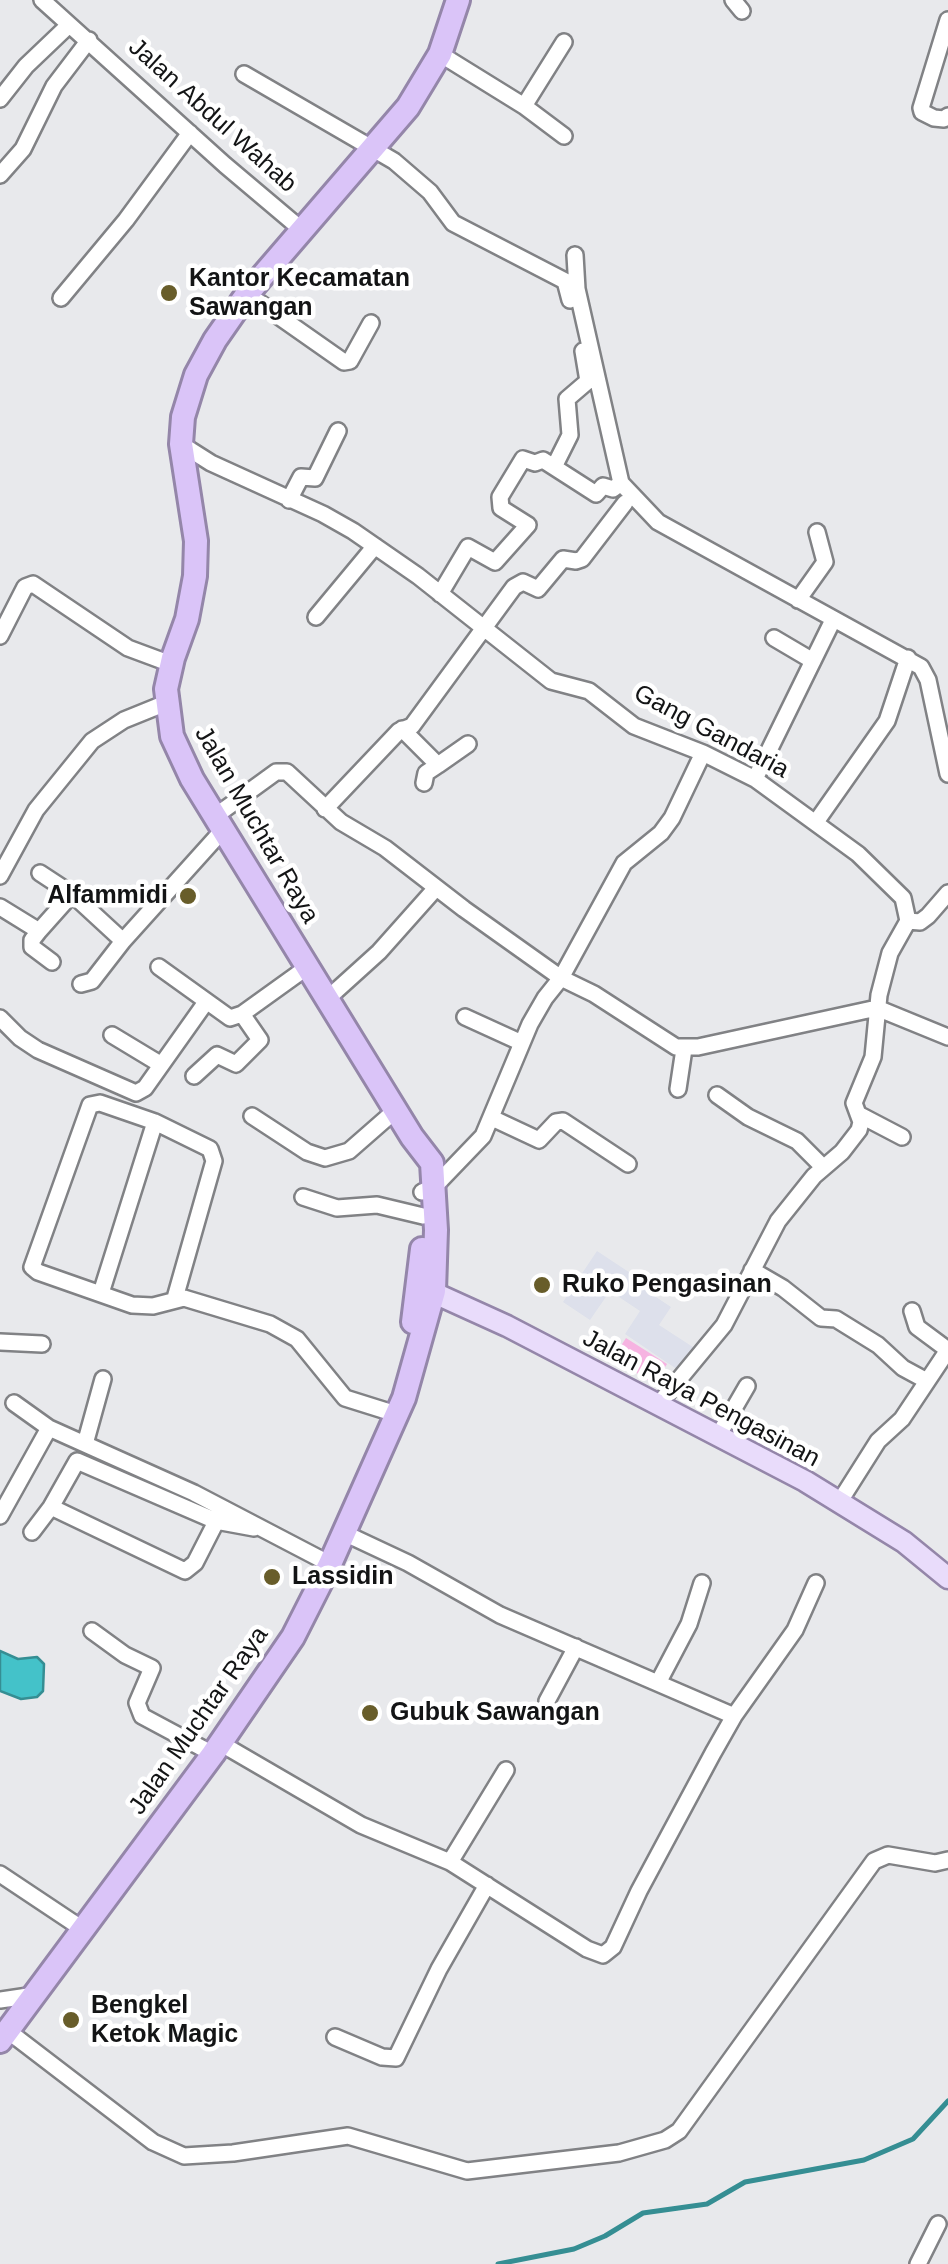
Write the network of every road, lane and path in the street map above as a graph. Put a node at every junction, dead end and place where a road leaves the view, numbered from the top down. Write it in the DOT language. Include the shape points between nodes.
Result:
graph roads {
  1 [pos="42,0"];
  2 [pos="458,0"];
  3 [pos="948,20"];
  4 [pos="69,24"];
  5 [pos="89,40"];
  6 [pos="564,42"];
  7 [pos="443,46"];
  8 [pos="244,74"];
  9 [pos="0,98"];
  10 [pos="524,106"];
  11 [pos="948,116"];
  12 [pos="190,132"];
  13 [pos="564,136"];
  14 [pos="374,150"];
  15 [pos="0,176"];
  16 [pos="302,230"];
  17 [pos="575,255"];
  18 [pos="572,288"];
  19 [pos="247,294"];
  20 [pos="61,298"];
  21 [pos="371,323"];
  22 [pos="338,431"];
  23 [pos="182,444"];
  24 [pos="554,467"];
  25 [pos="617,486"];
  26 [pos="290,500"];
  27 [pos="625,503"];
  28 [pos="817,532"];
  29 [pos="678,540"];
  30 [pos="375,546"];
  31 [pos="440,594"];
  32 [pos="798,600"];
  33 [pos="316,617"];
  34 [pos="833,620"];
  35 [pos="484,629"];
  36 [pos="0,636"];
  37 [pos="774,638"];
  38 [pos="174,656"];
  39 [pos="908,658"];
  40 [pos="813,661"];
  41 [pos="166,703"];
  42 [pos="402,729"];
  43 [pos="468,744"];
  44 [pos="703,753"];
  45 [pos="438,765"];
  46 [pos="948,774"];
  47 [pos="755,779"];
  48 [pos="424,783"];
  49 [pos="325,808"];
  50 [pos="816,822"];
  51 [pos="218,824"];
  52 [pos="40,873"];
  53 [pos="0,876"];
  54 [pos="436,888"];
  55 [pos="948,893"];
  56 [pos="72,894"];
  57 [pos="0,907"];
  58 [pos="908,921"];
  59 [pos="39,930"];
  60 [pos="122,941"];
  61 [pos="52,962"];
  62 [pos="158,967"];
  63 [pos="306,968"];
  64 [pos="561,978"];
  65 [pos="82,984"];
  66 [pos="326,999"];
  67 [pos="206,1002"];
  68 [pos="877,1008"];
  69 [pos="242,1014"];
  70 [pos="465,1017"];
  71 [pos="0,1018"];
  72 [pos="112,1035"];
  73 [pos="948,1037"];
  74 [pos="522,1043"];
  75 [pos="684,1049"];
  76 [pos="160,1064"];
  77 [pos="194,1076"];
  78 [pos="678,1089"];
  79 [pos="716,1095"];
  80 [pos="397,1109"];
  81 [pos="858,1114"];
  82 [pos="252,1116"];
  83 [pos="492,1118"];
  84 [pos="155,1122"];
  85 [pos="902,1137"];
  86 [pos="628,1164"];
  87 [pos="823,1167"];
  88 [pos="303,1197"];
  89 [pos="426,1198"];
  90 [pos="752,1270"];
  91 [pos="426,1288"];
  92 [pos="101,1294"];
  93 [pos="175,1298"];
  94 [pos="912,1311"];
  95 [pos="0,1342"];
  96 [pos="42,1344"];
  97 [pos="103,1380"];
  98 [pos="927,1381"];
  99 [pos="746,1386"];
  100 [pos="14,1404"];
  101 [pos="658,1406"];
  102 [pos="398,1410"];
  103 [pos="49,1428"];
  104 [pos="718,1436"];
  105 [pos="85,1444"];
  106 [pos="840,1501"];
  107 [pos="52,1506"];
  108 [pos="2,1507"];
  109 [pos="219,1514"];
  110 [pos="32,1532"];
  111 [pos="344,1533"];
  112 [pos="330,1564"];
  113 [pos="948,1578"];
  114 [pos="702,1583"];
  115 [pos="816,1584"];
  116 [pos="92,1631"];
  117 [pos="576,1647"];
  118 [pos="659,1681"];
  119 [pos="547,1701"];
  120 [pos="734,1716"];
  121 [pos="216,1748"];
  122 [pos="506,1770"];
  123 [pos="948,1860"];
  124 [pos="450,1862"];
  125 [pos="0,1874"];
  126 [pos="487,1885"];
  127 [pos="84,1930"];
  128 [pos="35,1995"];
  129 [pos="0,2000"];
  130 [pos="4,2036"];
  131 [pos="335,2037"];
  132 [pos="938,2224"];
  133 [pos="918,2264"];
  1 -- 4 [label="street, Jalan Abdul Wahab"];
  2 -- 7 [label="highway, Jalan Muchtar Raya"];
  3 -- 11 [label="street" via="922,112"];
  4 -- 5 [label="street, Jalan Abdul Wahab"];
  4 -- 9 [label="street"];
  5 -- 12 [label="street, Jalan Abdul Wahab"];
  5 -- 15 [label="street"];
  6 -- 10 [label="street"];
  7 -- 10 [label="street"];
  7 -- 14 [label="highway, Jalan Muchtar Raya"];
  8 -- 14 [label="street"];
  10 -- 13 [label="street"];
  12 -- 16 [label="street, Jalan Abdul Wahab"];
  12 -- 20 [label="street"];
  14 -- 16 [label="highway, Jalan Muchtar Raya"];
  14 -- 18 [label="street" via="430,192 453,223"];
  16 -- 19 [label="highway, Jalan Muchtar Raya"];
  17 -- 18 [label="street"];
  18 -- 24 [label="street" via="588,381 567,399 572,428"];
  18 -- 25 [label="street"];
  19 -- 21 [label="street" via="344,362"];
  19 -- 23 [label="highway, Jalan Muchtar Raya" via="196,374"];
  22 -- 26 [label="street" via="315,478 302,477"];
  23 -- 26 [label="street, Gang Gandaria"];
  23 -- 38 [label="highway, Jalan Muchtar Raya" via="196,556 193,594"];
  24 -- 25 [label="street" via="596,494"];
  24 -- 31 [label="street" via="523,459 500,508 528,525 495,562 468,548"];
  25 -- 27 [label="street"];
  25 -- 29 [label="street"];
  26 -- 30 [label="street, Gang Gandaria"];
  27 -- 29 [label="street"];
  27 -- 35 [label="street" via="582,559 563,559 538,589 518,584"];
  28 -- 32 [label="street" via="824,566"];
  29 -- 32 [label="street"];
  30 -- 31 [label="street, Gang Gandaria"];
  30 -- 33 [label="street"];
  31 -- 35 [label="street, Gang Gandaria"];
  32 -- 34 [label="street"];
  34 -- 39 [label="street"];
  34 -- 40 [label="street"];
  35 -- 42 [label="street" via="412,726"];
  35 -- 44 [label="street, Gang Gandaria" via="551,681 589,691 634,726"];
  36 -- 38 [label="street" via="25,587 34,584 128,648"];
  37 -- 40 [label="street"];
  38 -- 41 [label="highway, Jalan Muchtar Raya"];
  39 -- 46 [label="street" via="928,680"];
  39 -- 50 [label="street" via="887,721"];
  40 -- 47 [label="street"];
  41 -- 51 [label="highway, Jalan Muchtar Raya" via="179,753"];
  41 -- 53 [label="street" via="92,741 36,810"];
  42 -- 45 [label="street"];
  42 -- 49 [label="street"];
  43 -- 45 [label="street"];
  44 -- 47 [label="street, Gang Gandaria"];
  44 -- 64 [label="street" via="672,818 624,863"];
  45 -- 48 [label="street"];
  47 -- 50 [label="street, Gang Gandaria"];
  49 -- 51 [label="street" via="280,771"];
  49 -- 54 [label="street"];
  50 -- 58 [label="street, Gang Gandaria" via="892,885 908,908"];
  51 -- 60 [label="street"];
  51 -- 63 [label="highway, Jalan Muchtar Raya"];
  52 -- 56 [label="street"];
  54 -- 64 [label="street"];
  54 -- 66 [label="street"];
  55 -- 58 [label="street" via="920,922"];
  56 -- 59 [label="street"];
  56 -- 60 [label="street"];
  57 -- 59 [label="street"];
  58 -- 68 [label="street" via="894,943"];
  59 -- 61 [label="street" via="32,948"];
  60 -- 65 [label="street" via="92,981"];
  62 -- 67 [label="street"];
  63 -- 66 [label="highway, Jalan Muchtar Raya"];
  63 -- 69 [label="street"];
  64 -- 74 [label="street"];
  64 -- 75 [label="street"];
  66 -- 80 [label="highway, Jalan Muchtar Raya"];
  67 -- 69 [label="street" via="231,1019"];
  67 -- 76 [label="street"];
  68 -- 73 [label="street"];
  68 -- 75 [label="street"];
  68 -- 81 [label="street" via="873,1056 854,1103"];
  69 -- 77 [label="street" via="259,1044 236,1064 217,1055"];
  70 -- 74 [label="street"];
  71 -- 76 [label="street" via="28,1044 130,1092 145,1088"];
  72 -- 76 [label="street"];
  74 -- 83 [label="street"];
  75 -- 78 [label="street"];
  79 -- 87 [label="street" via="797,1141"];
  80 -- 82 [label="street" via="348,1150 325,1158"];
  80 -- 89 [label="highway, Jalan Muchtar Raya" via="432,1163"];
  81 -- 85 [label="street"];
  81 -- 87 [label="street" via="855,1138"];
  83 -- 86 [label="street" via="539,1140 563,1121"];
  83 -- 89 [label="street"];
  84 -- 92 [label="street"];
  84 -- 92 [label="street" via="90,1105 33,1259 38,1272"];
  84 -- 93 [label="street" via="200,1142 214,1162"];
  87 -- 90 [label="street" via="778,1221"];
  88 -- 89 [label="street" via="337,1208"];
  89 -- 91 [label="highway, Jalan Muchtar Raya"];
  89 -- 91 [label="highway, Jalan Muchtar Raya"];
  90 -- 98 [label="street"];
  90 -- 101 [label="street" via="724,1325"];
  91 -- 101 [label="main road, Jalan Raya Pengasinan"];
  91 -- 102 [label="highway, Jalan Muchtar Raya" via="415,1364"];
  92 -- 93 [label="street" via="142,1306"];
  93 -- 102 [label="street" via="270,1324 298,1339 344,1398"];
  94 -- 98 [label="street" via="917,1327 948,1350"];
  95 -- 96 [label="street"];
  97 -- 105 [label="street"];
  98 -- 106 [label="street"];
  99 -- 104 [label="street"];
  100 -- 103 [label="street"];
  101 -- 104 [label="main road, Jalan Raya Pengasinan"];
  102 -- 111 [label="highway, Jalan Muchtar Raya"];
  103 -- 105 [label="street"];
  103 -- 108 [label="street"];
  104 -- 106 [label="main road, Jalan Raya Pengasinan"];
  105 -- 109 [label="street"];
  106 -- 113 [label="main road, Jalan Raya Pengasinan"];
  107 -- 109 [label="street" via="77,1461"];
  107 -- 109 [label="street" via="184,1572"];
  107 -- 110 [label="street"];
  109 -- 112 [label="street"];
  111 -- 112 [label="highway, Jalan Muchtar Raya"];
  111 -- 117 [label="street"];
  112 -- 121 [label="highway, Jalan Muchtar Raya" via="293,1637"];
  114 -- 118 [label="street"];
  115 -- 120 [label="street" via="796,1630"];
  116 -- 121 [label="street" via="152,1668 136,1707 142,1716"];
  117 -- 118 [label="street"];
  117 -- 119 [label="street"];
  118 -- 120 [label="street"];
  120 -- 126 [label="street" via="609,1953 587,1949"];
  121 -- 124 [label="street"];
  121 -- 127 [label="highway, Jalan Muchtar Raya"];
  122 -- 124 [label="street"];
  123 -- 130 [label="street" via="888,1855 874,1861 678,2132 619,2153 467,2171 348,2136 184,2156 153,2142"];
  124 -- 126 [label="street"];
  125 -- 127 [label="street"];
  126 -- 131 [label="street" via="396,2058"];
  127 -- 128 [label="highway, Jalan Muchtar Raya"];
  128 -- 129 [label="street"];
  128 -- 130 [label="highway, Jalan Muchtar Raya"];
  132 -- 133 [label="street"];
}
